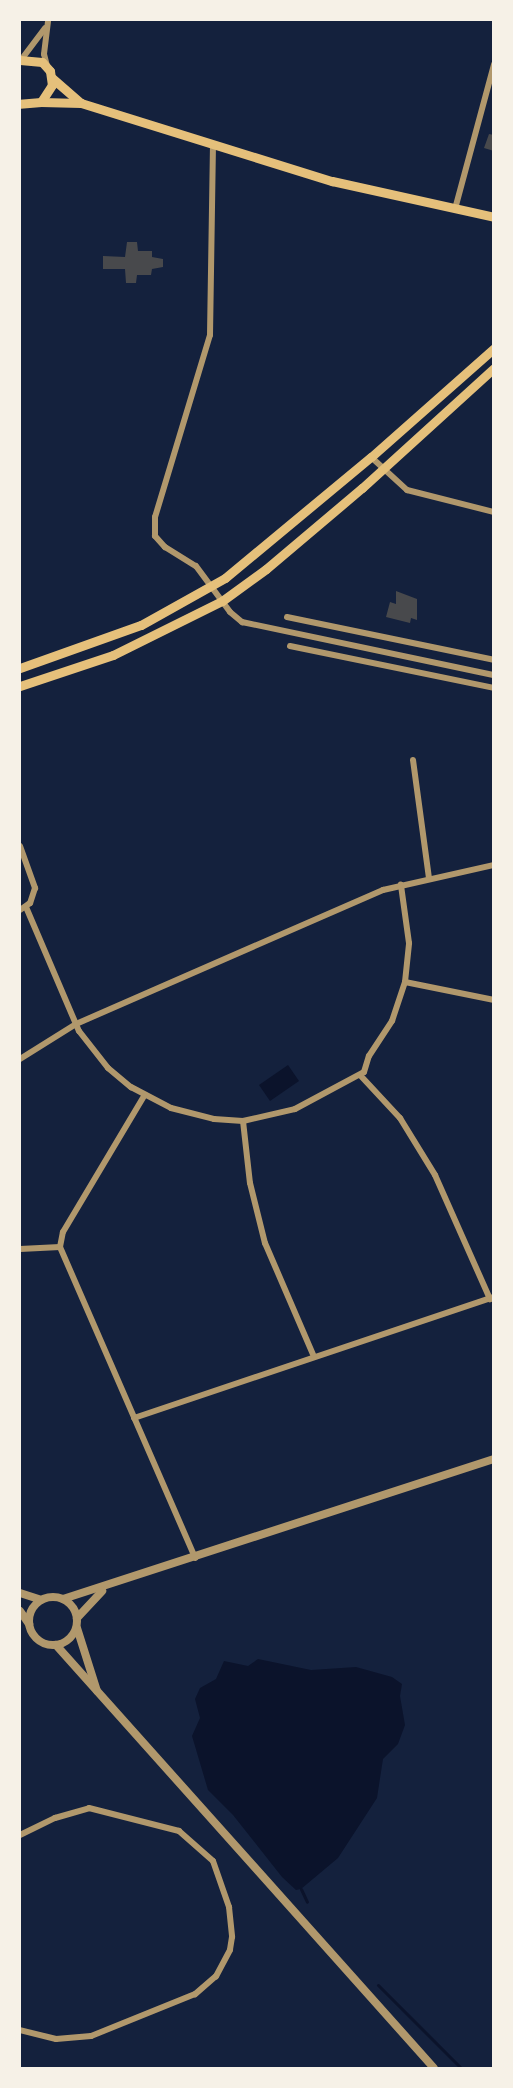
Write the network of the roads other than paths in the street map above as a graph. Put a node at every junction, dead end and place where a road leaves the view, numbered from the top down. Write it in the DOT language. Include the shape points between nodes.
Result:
graph roads {
  1 [pos="47,22"];
  2 [pos="20,60"];
  3 [pos="494,64"];
  4 [pos="47,67"];
  5 [pos="52,78"];
  6 [pos="41,102"];
  7 [pos="81,103"];
  8 [pos="21,105"];
  9 [pos="213,144"];
  10 [pos="455,209"];
  11 [pos="494,217"];
  12 [pos="494,348"];
  13 [pos="494,368"];
  14 [pos="371,457"];
  15 [pos="383,470"];
  16 [pos="494,512"];
  17 [pos="213,586"];
  18 [pos="222,601"];
  19 [pos="287,617"];
  20 [pos="360,632"];
  21 [pos="290,646"];
  22 [pos="359,647"];
  23 [pos="494,660"];
  24 [pos="20,668"];
  25 [pos="494,675"];
  26 [pos="20,686"];
  27 [pos="494,688"];
  28 [pos="413,760"];
  29 [pos="20,846"];
  30 [pos="494,865"];
  31 [pos="429,879"];
  32 [pos="401,885"];
  33 [pos="23,908"];
  34 [pos="405,982"];
  35 [pos="494,1000"];
  36 [pos="76,1024"];
  37 [pos="20,1059"];
  38 [pos="360,1076"];
  39 [pos="144,1096"];
  40 [pos="243,1121"];
  41 [pos="60,1246"];
  42 [pos="20,1249"];
  43 [pos="492,1298"];
  44 [pos="315,1358"];
  45 [pos="134,1418"];
  46 [pos="494,1459"];
  47 [pos="195,1558"];
  48 [pos="111,1586"];
  49 [pos="20,1593"];
  50 [pos="63,1599"];
  51 [pos="41,1600"];
  52 [pos="20,1611"];
  53 [pos="77,1622"];
  54 [pos="29,1625"];
  55 [pos="56,1645"];
  56 [pos="99,1696"];
  57 [pos="20,1835"];
  58 [pos="20,2030"];
  59 [pos="434,2068"];
  1 -- 2 [label="street"];
  1 -- 4 [label="street"];
  2 -- 4 [label="main road" via="35,59"];
  3 -- 10 [label="street"];
  4 -- 5 [label="main road"];
  5 -- 6 [label="main road" via="50,91"];
  5 -- 7 [label="main road"];
  6 -- 7 [label="main road"];
  6 -- 8 [label="main road"];
  7 -- 9 [label="main road"];
  9 -- 10 [label="main road" via="332,181"];
  9 -- 17 [label="street" via="210,335 153,525 159,541 196,566"];
  10 -- 11 [label="main road"];
  12 -- 14 [label="main road"];
  13 -- 15 [label="main road"];
  14 -- 15 [label="street"];
  14 -- 17 [label="main road" via="265,548"];
  15 -- 16 [label="street" via="407,490"];
  15 -- 18 [label="main road"];
  17 -- 18 [label="street"];
  17 -- 24 [label="main road" via="141,625"];
  18 -- 22 [label="street" via="242,622"];
  18 -- 26 [label="main road" via="113,655"];
  19 -- 20 [label="street"];
  20 -- 22 [label="street"];
  20 -- 23 [label="street"];
  21 -- 27 [label="street"];
  22 -- 25 [label="street"];
  28 -- 31 [label="street"];
  29 -- 33 [label="street" via="35,883 33,898"];
  30 -- 31 [label="street"];
  31 -- 32 [label="street"];
  32 -- 34 [label="street" via="409,943"];
  32 -- 36 [label="street"];
  33 -- 36 [label="street"];
  34 -- 35 [label="street"];
  34 -- 38 [label="street" via="392,1021"];
  36 -- 37 [label="street"];
  36 -- 39 [label="street" via="108,1068"];
  38 -- 40 [label="street" via="348,1078 295,1108"];
  38 -- 43 [label="street" via="400,1118 435,1175"];
  39 -- 40 [label="street" via="185,1113"];
  39 -- 41 [label="street" via="63,1232"];
  40 -- 44 [label="street" via="250,1183 265,1244"];
  41 -- 42 [label="street"];
  41 -- 45 [label="street"];
  43 -- 44 [label="street"];
  44 -- 45 [label="street"];
  45 -- 47 [label="street"];
  46 -- 47 [label="street"];
  47 -- 48 [label="street"];
  48 -- 50 [label="street"];
  48 -- 53 [label="street" via="94,1597"];
  49 -- 51 [label="street"];
  50 -- 51 [label="street"];
  50 -- 53 [label="street"];
  51 -- 54 [label="street" via="31,1611"];
  52 -- 54 [label="street"];
  53 -- 55 [label="street" via="69,1639"];
  53 -- 56 [label="street"];
  54 -- 55 [label="street" via="36,1638"];
  55 -- 56 [label="street"];
  56 -- 59 [label="street"];
  57 -- 58 [label="street" via="55,1818 89,1808 179,1831 213,1861 229,1907 232,1937 230,1950 216,1976 195,1994 91,2036 56,2039"];
}
